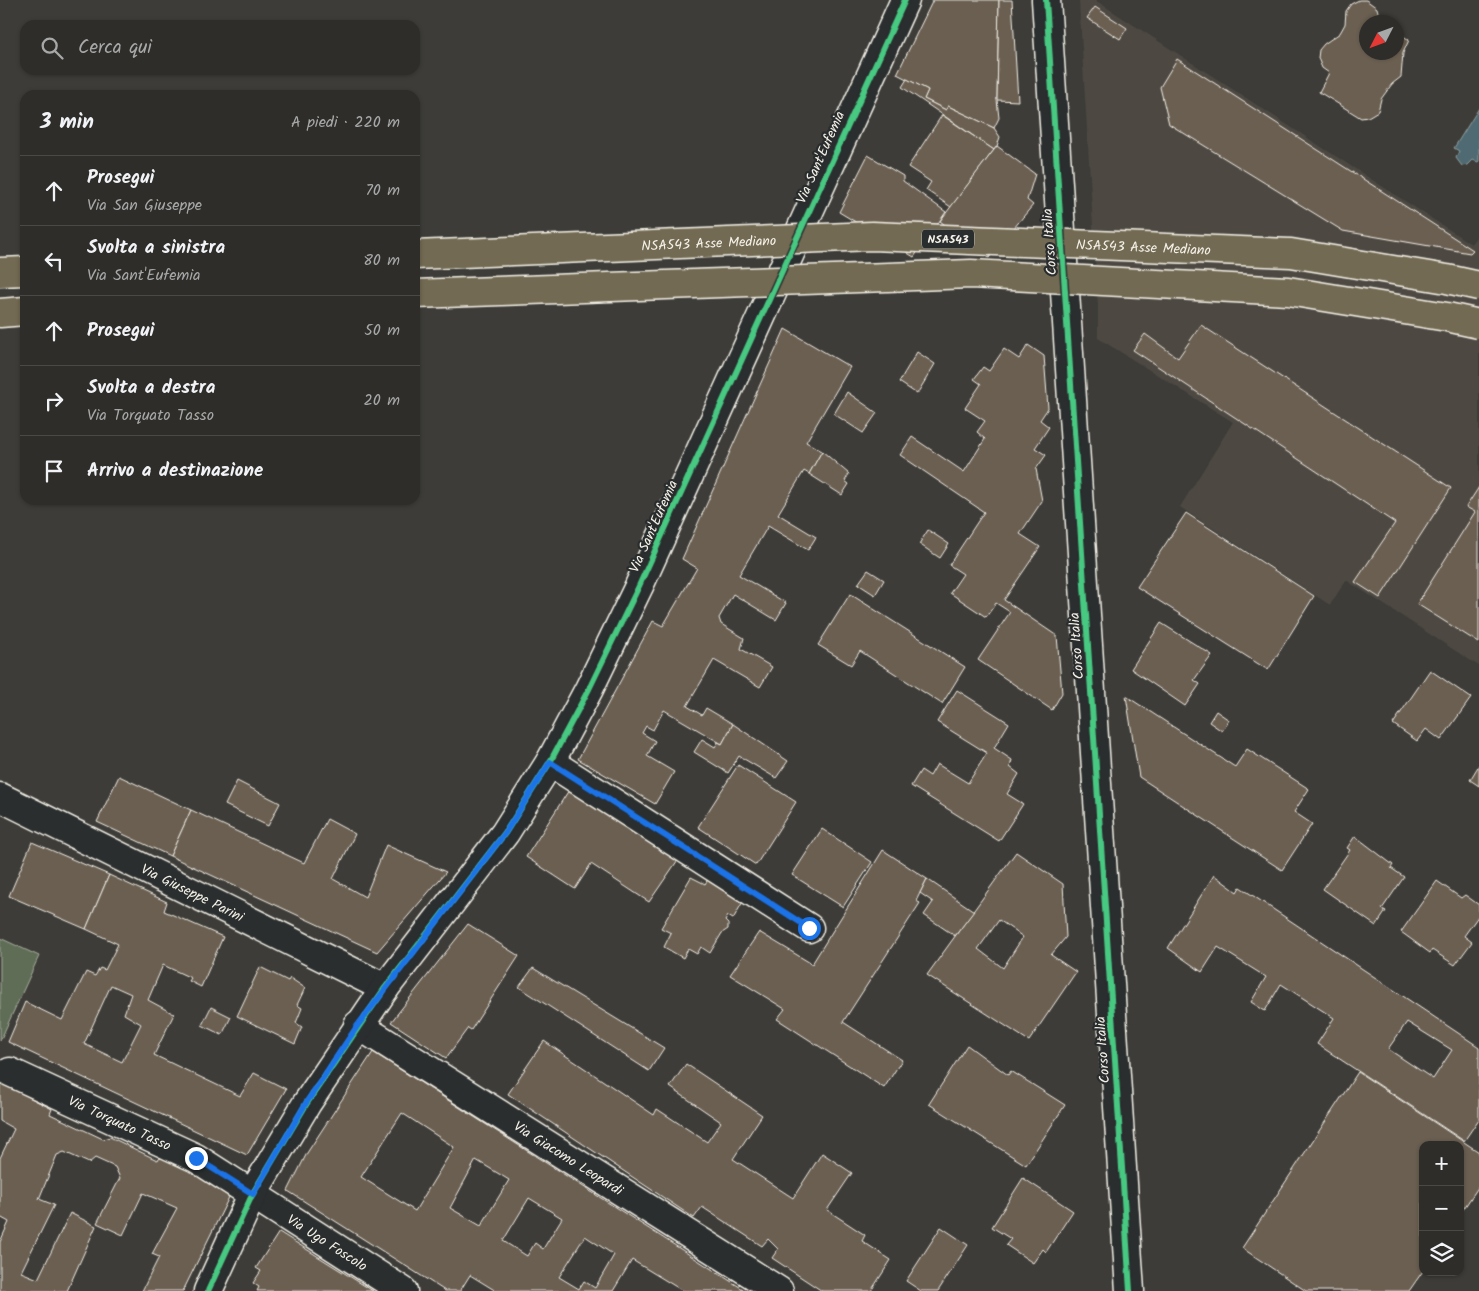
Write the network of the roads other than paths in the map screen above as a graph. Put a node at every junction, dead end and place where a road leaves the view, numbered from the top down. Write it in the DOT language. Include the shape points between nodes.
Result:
graph roads {
  1 [pos="905,0"];
  2 [pos="1046,0"];
  3 [pos="420,255"];
  4 [pos="20,271"];
  5 [pos="0,272"];
  6 [pos="1479,286"];
  7 [pos="420,294"];
  8 [pos="20,311"];
  9 [pos="0,313"];
  10 [pos="1479,324"];
  11 [pos="550,762"];
  12 [pos="0,796"];
  13 [pos="809,928"];
  14 [pos="385,988"];
  15 [pos="358,1025"];
  16 [pos="10,1072"];
  17 [pos="253,1194"];
  18 [pos="208,1291"];
  19 [pos="403,1291"];
  20 [pos="779,1291"];
  21 [pos="1130,1291"];
  1 -- 11 [label="street, Via Sant'Eufemia" via="639,586"];
  2 -- 21 [label="street, Corso Italia"];
  3 -- 6 [label="highway, NSA543 Asse Mediano / NSA543, bridge" via="872,236 1290,253"];
  4 -- 5 [label="highway"];
  7 -- 10 [label="highway, bridge" via="971,274 1288,292"];
  8 -- 9 [label="highway"];
  11 -- 13 [label="street"];
  11 -- 14 [label="street, Via Sant'Eufemia" via="505,833"];
  12 -- 14 [label="street, Via Giuseppe Parini"];
  14 -- 15 [label="street, Via Sant'Eufemia"];
  15 -- 17 [label="street, Via Sant'Eufemia" via="306,1103"];
  15 -- 20 [label="street, Via Giacomo Leopardi"];
  16 -- 17 [label="street, Via Torquato Tasso" via="196,1158"];
  17 -- 18 [label="street, Via Sant'Eufemia"];
  17 -- 19 [label="street, Via Ugo Foscolo"];
}
